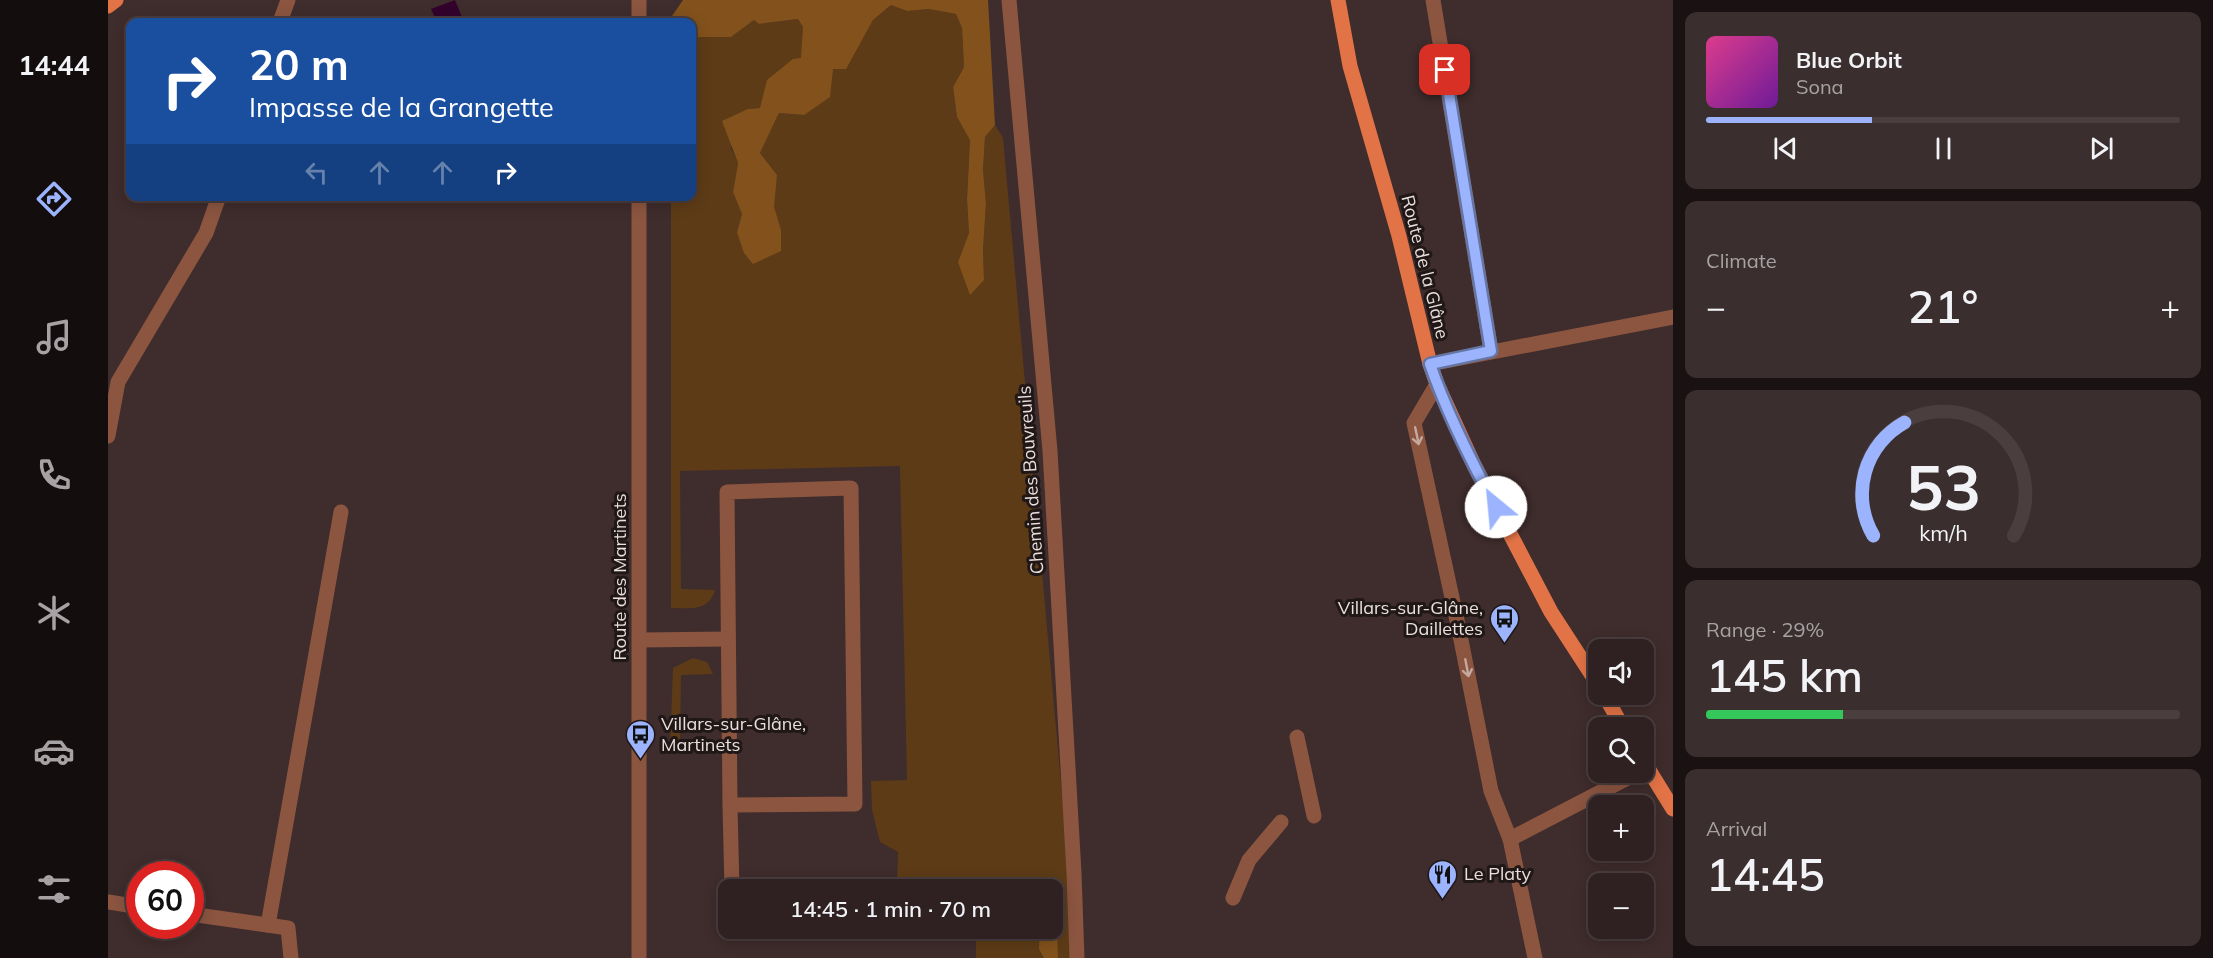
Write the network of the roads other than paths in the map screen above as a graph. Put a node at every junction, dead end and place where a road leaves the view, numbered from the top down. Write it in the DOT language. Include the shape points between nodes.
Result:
graph roads {
  1 [pos="116,0"];
  2 [pos="288,0"];
  3 [pos="639,0"];
  4 [pos="1009,0"];
  5 [pos="1338,0"];
  6 [pos="1433,0"];
  7 [pos="108,6"];
  8 [pos="281,18"];
  9 [pos="639,18"];
  10 [pos="217,201"];
  11 [pos="639,201"];
  12 [pos="1673,317"];
  13 [pos="1491,351"];
  14 [pos="1430,364"];
  15 [pos="1437,384"];
  16 [pos="108,436"];
  17 [pos="341,512"];
  18 [pos="727,639"];
  19 [pos="640,640"];
  20 [pos="1588,669"];
  21 [pos="1297,736"];
  22 [pos="1654,782"];
  23 [pos="1616,783"];
  24 [pos="730,805"];
  25 [pos="1673,809"];
  26 [pos="1314,816"];
  27 [pos="1281,822"];
  28 [pos="1510,839"];
  29 [pos="732,879"];
  30 [pos="1233,898"];
  31 [pos="108,903"];
  32 [pos="126,905"];
  33 [pos="204,916"];
  34 [pos="268,925"];
  35 [pos="291,958"];
  36 [pos="639,958"];
  37 [pos="1077,958"];
  38 [pos="1535,958"];
  1 -- 7 [label="main road"];
  2 -- 8 [label="street"];
  3 -- 9 [label="street"];
  4 -- 37 [label="street, Chemin des Bouvreuils" via="1050,451"];
  5 -- 14 [label="main road, Route de la Glâne" via="1350,66 1399,236"];
  6 -- 13 [label="street"];
  10 -- 16 [label="street" via="206,233 118,382"];
  11 -- 19 [label="street, Route des Martinets"];
  12 -- 13 [label="street"];
  13 -- 14 [label="street"];
  14 -- 15 [label="main road, Route de la Glâne"];
  15 -- 20 [label="main road, Route de la Glâne" via="1473,465 1551,612"];
  15 -- 28 [label="street, one-way" via="1414,423 1491,791"];
  17 -- 34 [label="street"];
  18 -- 19 [label="street"];
  18 -- 24 [label="street"];
  18 -- 24 [label="street" via="727,492 851,488 855,804"];
  19 -- 36 [label="street, Route des Martinets"];
  21 -- 26 [label="street"];
  22 -- 25 [label="main road"];
  23 -- 28 [label="street"];
  24 -- 29 [label="street"];
  27 -- 30 [label="street" via="1249,860"];
  28 -- 38 [label="street"];
  31 -- 32 [label="street"];
  33 -- 34 [label="street"];
  34 -- 35 [label="street" via="288,927"];
}
